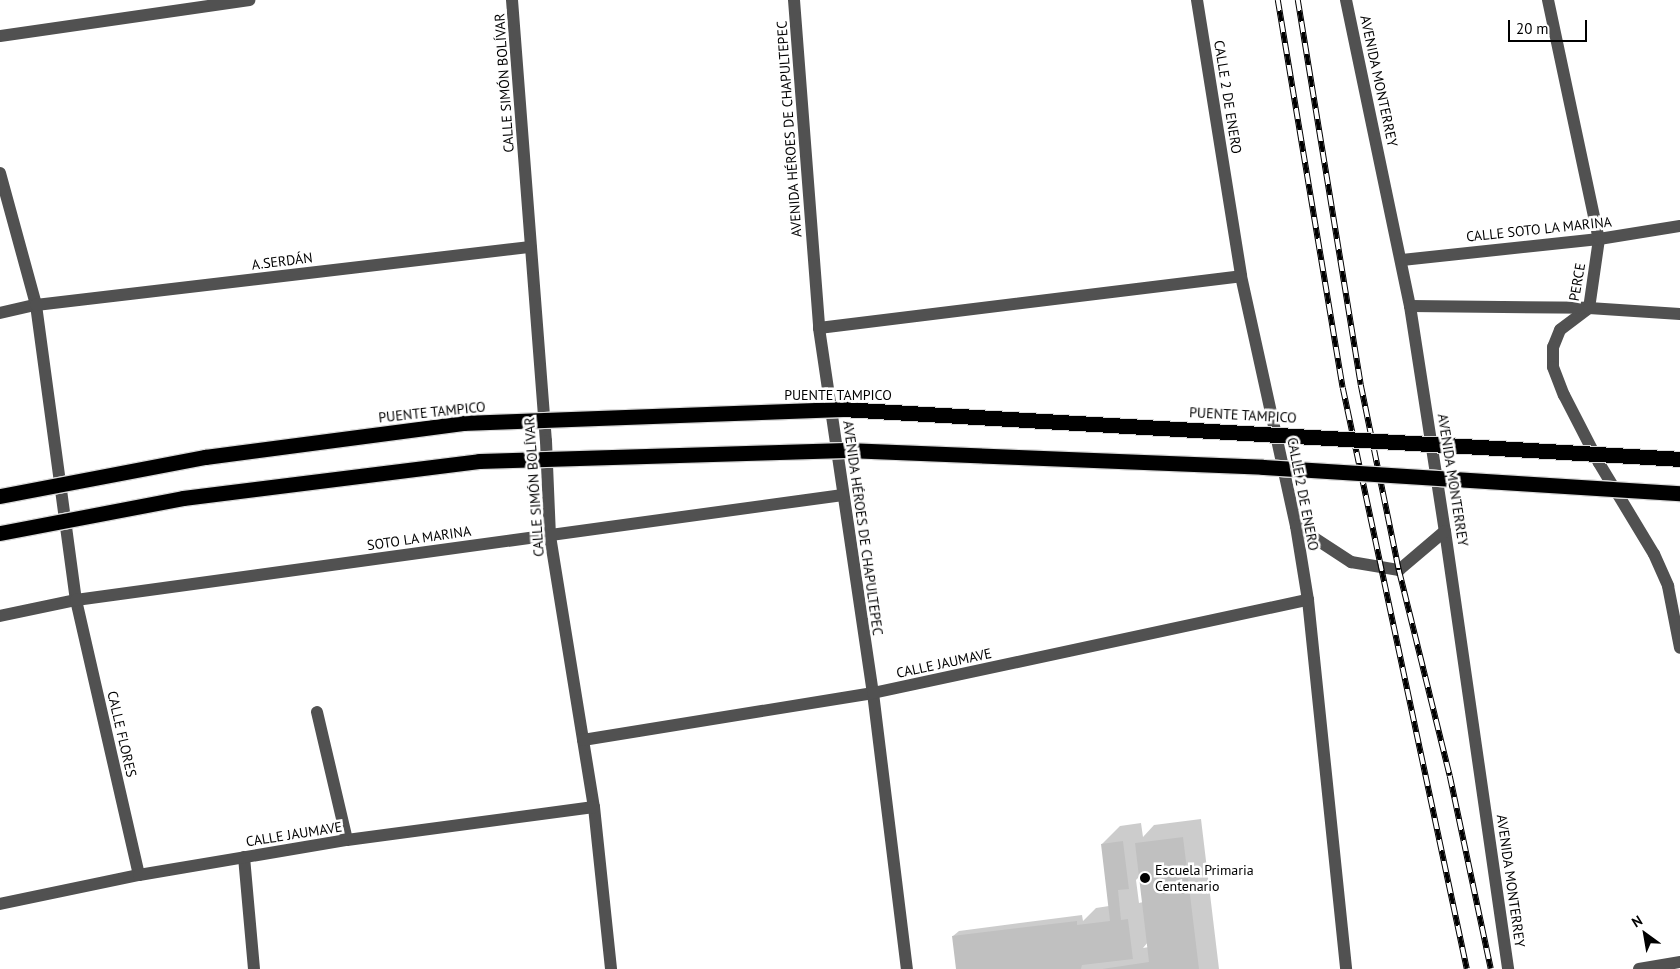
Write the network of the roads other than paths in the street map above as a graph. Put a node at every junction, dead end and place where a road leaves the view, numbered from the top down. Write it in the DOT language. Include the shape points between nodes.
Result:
graph roads {
  1 [pos="249,0"];
  2 [pos="512,0"];
  3 [pos="794,0"];
  4 [pos="1197,0"];
  5 [pos="1346,0"];
  6 [pos="1548,0"];
  7 [pos="0,36"];
  8 [pos="0,173"];
  9 [pos="1680,226"];
  10 [pos="1599,239"];
  11 [pos="531,247"];
  12 [pos="1402,260"];
  13 [pos="1241,276"];
  14 [pos="36,305"];
  15 [pos="1410,306"];
  16 [pos="1589,308"];
  17 [pos="0,313"];
  18 [pos="1680,314"];
  19 [pos="818,328"];
  20 [pos="1680,459"];
  21 [pos="1680,493"];
  22 [pos="843,495"];
  23 [pos="0,496"];
  24 [pos="1296,526"];
  25 [pos="1446,531"];
  26 [pos="0,533"];
  27 [pos="550,536"];
  28 [pos="76,600"];
  29 [pos="1308,600"];
  30 [pos="0,616"];
  31 [pos="1680,648"];
  32 [pos="873,693"];
  33 [pos="317,712"];
  34 [pos="583,740"];
  35 [pos="594,807"];
  36 [pos="347,840"];
  37 [pos="244,857"];
  38 [pos="139,875"];
  39 [pos="0,904"];
  40 [pos="1680,962"];
  41 [pos="254,969"];
  42 [pos="611,969"];
  43 [pos="907,969"];
  44 [pos="1346,969"];
  45 [pos="1508,969"];
  46 [pos="1639,969"];
  1 -- 7 [label="street"];
  2 -- 11 [label="street, CALLE SIMÓN BOLÍVAR"];
  3 -- 19 [label="street, AVENIDA HÉROES DE CHAPULTEPEC"];
  4 -- 13 [label="street, CALLE 2 DE ENERO"];
  5 -- 12 [label="street, AVENIDA MONTERREY"];
  6 -- 10 [label="street, PERCE"];
  8 -- 14 [label="street, CALLE FLORES"];
  9 -- 10 [label="street, CALLE SOTO LA MARINA"];
  10 -- 12 [label="street, CALLE SOTO LA MARINA"];
  10 -- 16 [label="street, PERCE"];
  11 -- 14 [label="street, A.SERDÁN"];
  11 -- 27 [label="street, CALLE SIMÓN BOLÍVAR"];
  12 -- 15 [label="street, AVENIDA MONTERREY"];
  13 -- 19 [label="street"];
  13 -- 24 [label="street, CALLE 2 DE ENERO"];
  14 -- 17 [label="street, A.SERDÁN"];
  14 -- 28 [label="street, CALLE FLORES"];
  15 -- 16 [label="street"];
  15 -- 25 [label="street, AVENIDA MONTERREY"];
  16 -- 18 [label="street"];
  16 -- 31 [label="street, PERCE" via="1560,330 1553,347 1553,367 1599,463 1654,554 1668,586"];
  19 -- 22 [label="street, AVENIDA HÉROES DE CHAPULTEPEC"];
  20 -- 23 [label="highway, PUENTE TAMPICO, bridge" via="842,409 463,423 205,457"];
  21 -- 26 [label="highway, bridge" via="1263,467 846,450 480,461 183,498"];
  22 -- 27 [label="street, SOTO LA MARINA"];
  22 -- 32 [label="street, AVENIDA HÉROES DE CHAPULTEPEC"];
  24 -- 25 [label="street" via="1351,562 1399,570"];
  24 -- 29 [label="street, CALLE 2 DE ENERO"];
  25 -- 45 [label="street, AVENIDA MONTERREY"];
  27 -- 28 [label="street, SOTO LA MARINA"];
  27 -- 34 [label="street, CALLE SIMÓN BOLÍVAR"];
  28 -- 30 [label="street, SOTO LA MARINA"];
  28 -- 38 [label="street, CALLE FLORES"];
  29 -- 32 [label="street, CALLE JAUMAVE"];
  29 -- 44 [label="street, CALLE 2 DE ENERO"];
  32 -- 34 [label="street, CALLE JAUMAVE"];
  32 -- 43 [label="street, AVENIDA HÉROES DE CHAPULTEPEC"];
  33 -- 36 [label="street"];
  34 -- 35 [label="street, CALLE SIMÓN BOLÍVAR"];
  35 -- 36 [label="street, CALLE JAUMAVE"];
  35 -- 42 [label="street, CALLE SIMÓN BOLÍVAR"];
  36 -- 37 [label="street, CALLE JAUMAVE"];
  37 -- 38 [label="street, CALLE JAUMAVE"];
  37 -- 41 [label="street"];
  38 -- 39 [label="street, CALLE JAUMAVE"];
  40 -- 46 [label="street"];
}
